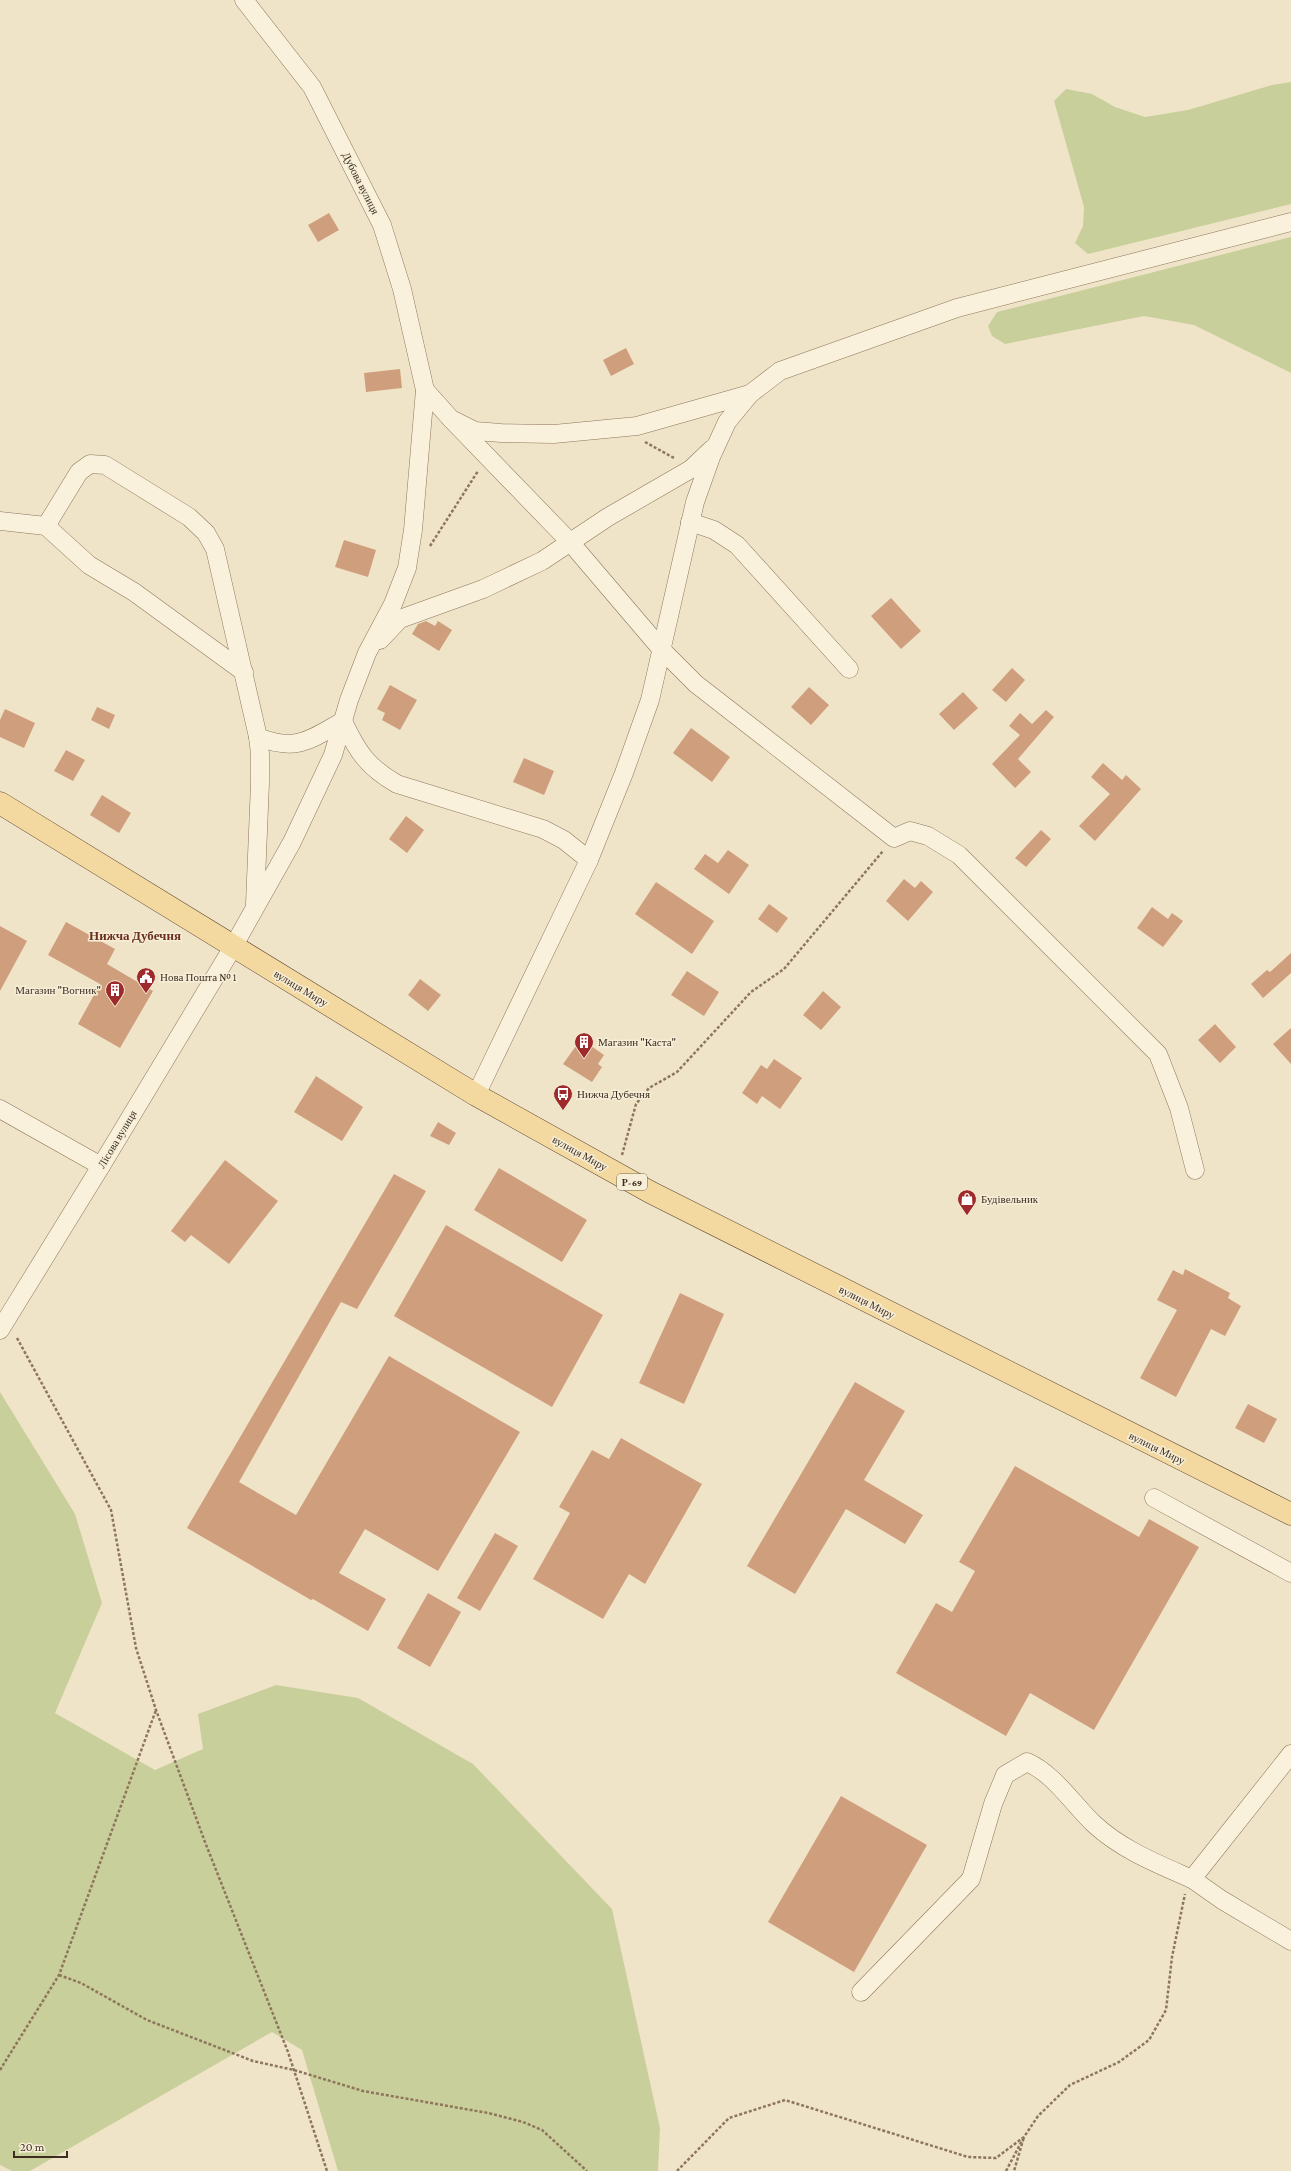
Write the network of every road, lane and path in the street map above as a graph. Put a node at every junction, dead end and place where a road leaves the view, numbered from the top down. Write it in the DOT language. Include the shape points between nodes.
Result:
graph roads {
  1 [pos="244,0"];
  2 [pos="1291,222"];
  3 [pos="425,390"];
  4 [pos="750,394"];
  5 [pos="451,419"];
  6 [pos="639,440"];
  7 [pos="717,444"];
  8 [pos="486,457"];
  9 [pos="690,470"];
  10 [pos="0,521"];
  11 [pos="690,522"];
  12 [pos="46,526"];
  13 [pos="570,542"];
  14 [pos="427,550"];
  15 [pos="662,650"];
  16 [pos="367,653"];
  17 [pos="849,669"];
  18 [pos="244,672"];
  19 [pos="343,721"];
  20 [pos="258,737"];
  21 [pos="0,803"];
  22 [pos="894,838"];
  23 [pos="589,860"];
  24 [pos="255,907"];
  25 [pos="233,947"];
  26 [pos="476,1095"];
  27 [pos="0,1109"];
  28 [pos="101,1166"];
  29 [pos="1194,1170"];
  30 [pos="618,1174"];
  31 [pos="3,1324"];
  32 [pos="1154,1498"];
  33 [pos="1291,1514"];
  34 [pos="1291,1573"];
  35 [pos="156,1710"];
  36 [pos="1291,1754"];
  37 [pos="1192,1880"];
  38 [pos="1291,1941"];
  39 [pos="59,1975"];
  40 [pos="861,1992"];
  41 [pos="0,2070"];
  42 [pos="294,2070"];
  43 [pos="1024,2137"];
  44 [pos="327,2171"];
  45 [pos="587,2171"];
  46 [pos="677,2171"];
  47 [pos="1006,2171"];
  48 [pos="1014,2171"];
  1 -- 3 [label="street, Дубова вулиця" via="312,87 382,225 402,289"];
  2 -- 4 [label="street" via="957,308 780,371"];
  3 -- 5 [label="street"];
  3 -- 16 [label="street, Лісова вулиця" via="413,530 407,568 393,604"];
  4 -- 5 [label="street" via="637,426 554,434 475,431"];
  4 -- 7 [label="street" via="727,422"];
  5 -- 8 [label="street"];
  6 -- 9 [label="path" via="653,445"];
  7 -- 9 [label="street"];
  7 -- 11 [label="street"];
  8 -- 13 [label="street"];
  8 -- 14 [label="path"];
  9 -- 13 [label="street" via="608,516"];
  10 -- 12 [label="street"];
  11 -- 15 [label="street"];
  11 -- 17 [label="street" via="714,530 737,545"];
  12 -- 18 [label="street" via="89,565 134,592"];
  12 -- 18 [label="street" via="79,472 90,464 105,465 189,517 206,533 215,549"];
  13 -- 15 [label="street"];
  13 -- 16 [label="street" via="542,561 483,589 400,619"];
  15 -- 22 [label="street" via="696,684"];
  15 -- 23 [label="street" via="648,707"];
  16 -- 19 [label="street, Лісова вулиця"];
  18 -- 20 [label="street"];
  19 -- 20 [label="street" via="311,740 291,745 273,743"];
  19 -- 23 [label="street" via="354,746 367,763 396,784 543,829 564,840"];
  19 -- 24 [label="street, Лісова вулиця" via="334,755 316,794"];
  20 -- 24 [label="street" via="260,783"];
  21 -- 25 [label="main road, вулиця Миру / Р-69"];
  22 -- 29 [label="street" via="910,831 928,836 959,855 1158,1054 1179,1108"];
  22 -- 30 [label="path" via="784,969 751,992 677,1072 649,1088 636,1104 626,1134"];
  23 -- 26 [label="street"];
  24 -- 25 [label="street, Лісова вулиця"];
  25 -- 26 [label="main road, вулиця Миру / Р-69"];
  25 -- 28 [label="street, Лісова вулиця"];
  26 -- 30 [label="main road, вулиця Миру / Р-69"];
  27 -- 28 [label="street"];
  28 -- 31 [label="street, Лісова вулиця"];
  30 -- 33 [label="main road, вулиця Миру / Р-69" via="750,1243"];
  31 -- 35 [label="path" via="111,1510 136,1648"];
  32 -- 34 [label="street"];
  35 -- 39 [label="path"];
  35 -- 42 [label="path"];
  36 -- 37 [label="street"];
  37 -- 38 [label="street"];
  37 -- 40 [label="street" via="1136,1855 1095,1825 1039,1768 1027,1762 1005,1775 993,1804 971,1879"];
  37 -- 43 [label="path" via="1182,1899 1166,2010 1149,2040 1119,2062 1070,2085 1038,2116"];
  39 -- 41 [label="path"];
  39 -- 42 [label="path" via="81,1983 147,2020 253,2061"];
  42 -- 44 [label="path"];
  42 -- 45 [label="path" via="363,2091 488,2113 523,2122 542,2130"];
  43 -- 46 [label="path" via="996,2158 968,2157 785,2100 729,2118"];
  43 -- 47 [label="path"];
  43 -- 48 [label="path"];
}
